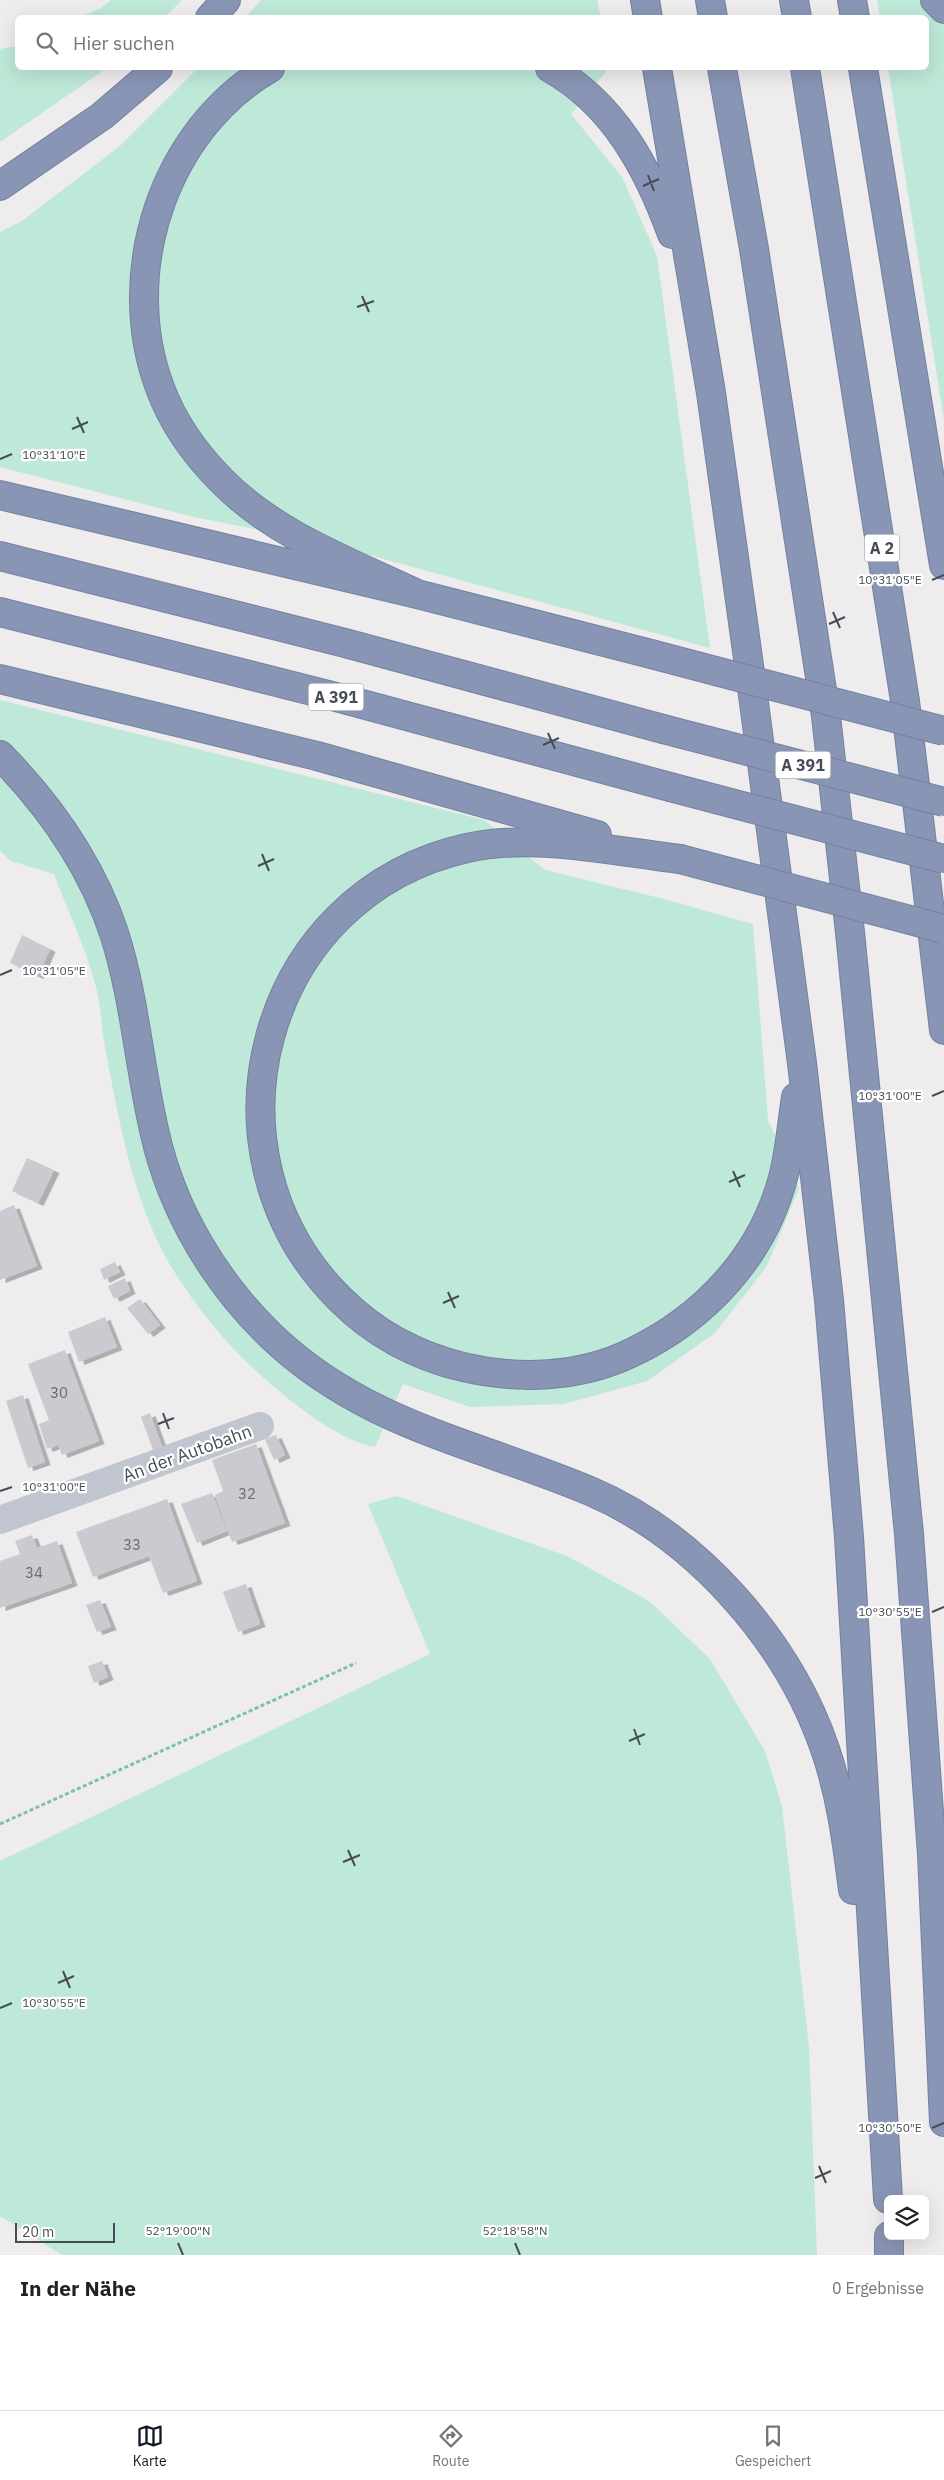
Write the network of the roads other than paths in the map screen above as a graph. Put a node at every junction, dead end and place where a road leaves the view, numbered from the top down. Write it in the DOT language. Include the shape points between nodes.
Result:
graph roads {
  1 [pos="226,0"];
  2 [pos="645,0"];
  3 [pos="710,0"];
  4 [pos="794,0"];
  5 [pos="852,0"];
  6 [pos="935,0"];
  7 [pos="944,9"];
  8 [pos="213,15"];
  9 [pos="648,15"];
  10 [pos="712,15"];
  11 [pos="796,15"];
  12 [pos="854,15"];
  13 [pos="156,70"];
  14 [pos="267,70"];
  15 [pos="553,70"];
  16 [pos="657,70"];
  17 [pos="722,70"];
  18 [pos="805,70"];
  19 [pos="863,70"];
  20 [pos="0,186"];
  21 [pos="711,393"];
  22 [pos="0,495"];
  23 [pos="943,545"];
  24 [pos="0,556"];
  25 [pos="417,594"];
  26 [pos="0,612"];
  27 [pos="0,679"];
  28 [pos="944,731"];
  29 [pos="0,754"];
  30 [pos="944,802"];
  31 [pos="680,859"];
  32 [pos="944,859"];
  33 [pos="944,929"];
  34 [pos="944,1030"];
  35 [pos="802,1063"];
  36 [pos="260,1426"];
  37 [pos="0,1520"];
  38 [pos="944,2122"];
  39 [pos="888,2193"];
  40 [pos="889,2240"];
  41 [pos="889,2255"];
  1 -- 8 [label="highway"];
  2 -- 9 [label="highway"];
  3 -- 10 [label="highway"];
  4 -- 11 [label="highway"];
  5 -- 12 [label="highway"];
  6 -- 7 [label="highway"];
  13 -- 20 [label="highway" via="102,116"];
  14 -- 25 [label="highway" via="234,94 210,118 188,146 165,192 149,241 144,276 144,314 149,351 160,388 176,422 197,454 223,482 256,511 297,536"];
  15 -- 21 [label="highway" via="584,92 609,116 648,173 675,241"];
  16 -- 21 [label="highway"];
  17 -- 38 [label="highway" via="754,249 826,716 849,922 909,1534 932,1854"];
  18 -- 34 [label="highway, A 2" via="905,701"];
  19 -- 23 [label="highway"];
  21 -- 35 [label="highway"];
  22 -- 25 [label="highway"];
  24 -- 30 [label="highway, A 391, bridge"];
  25 -- 28 [label="highway, bridge"];
  26 -- 32 [label="highway, A 391, bridge" via="336,697"];
  27 -- 31 [label="highway" via="317,756"];
  29 -- 39 [label="highway" via="53,816 97,891 125,973 155,1137 169,1182 211,1265 239,1302 303,1364 378,1411 592,1492 634,1514 672,1540 708,1571 740,1604 791,1674 824,1746 845,1822"];
  31 -- 33 [label="highway, bridge"];
  31 -- 35 [label="highway" via="540,842 467,848 432,858 398,874 367,893 340,917 315,944 294,975 275,1017 260,1079 262,1153 285,1223 303,1255 325,1284 366,1321 412,1350 447,1364 483,1372 554,1374 590,1368 623,1357 656,1342 686,1322 736,1272 756,1242 772,1210 783,1176"];
  35 -- 39 [label="highway" via="829,1300 849,1537"];
  36 -- 37 [label="street, An der Autobahn"];
  40 -- 41 [label="highway"];
}
